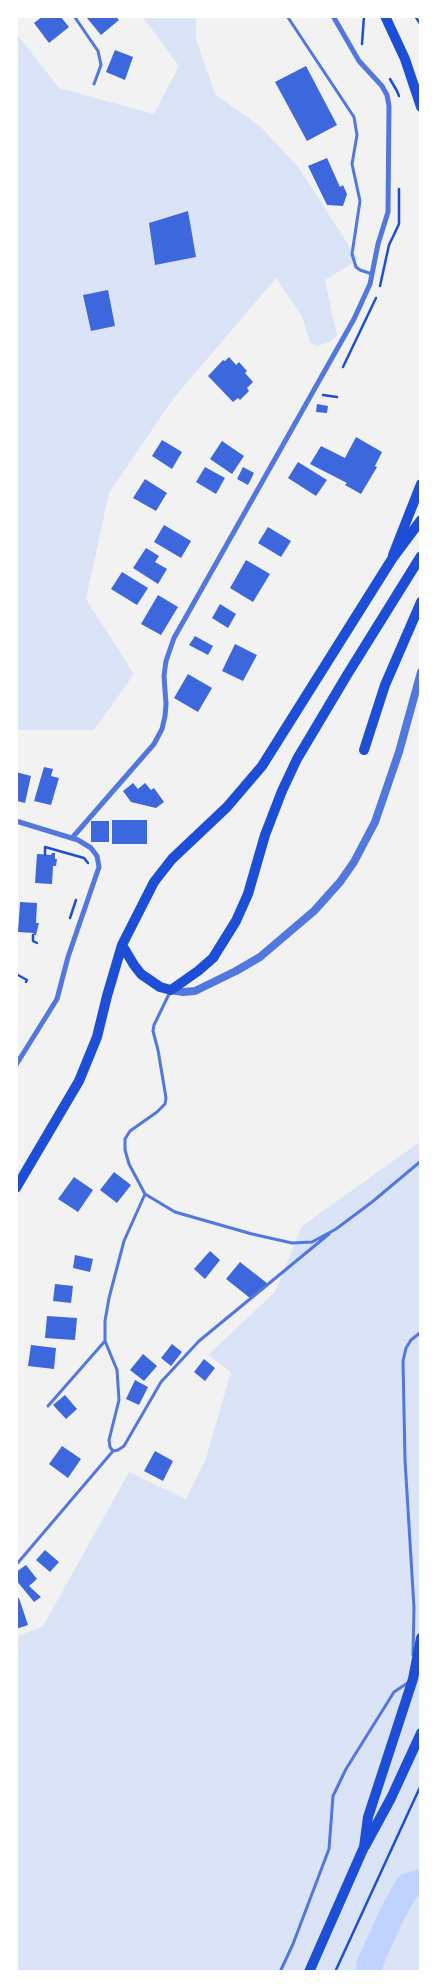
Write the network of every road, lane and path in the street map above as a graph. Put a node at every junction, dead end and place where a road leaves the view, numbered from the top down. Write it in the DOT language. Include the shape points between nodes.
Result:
graph roads {
  1 [pos="74,16"];
  2 [pos="287,16"];
  3 [pos="333,16"];
  4 [pos="364,16"];
  5 [pos="385,16"];
  6 [pos="415,16"];
  7 [pos="421,25"];
  8 [pos="360,43"];
  9 [pos="94,84"];
  10 [pos="421,107"];
  11 [pos="372,274"];
  12 [pos="421,484"];
  13 [pos="421,520"];
  14 [pos="421,556"];
  15 [pos="392,559"];
  16 [pos="421,602"];
  17 [pos="421,672"];
  18 [pos="364,750"];
  19 [pos="16,821"];
  20 [pos="72,838"];
  21 [pos="45,855"];
  22 [pos="90,870"];
  23 [pos="77,898"];
  24 [pos="69,921"];
  25 [pos="33,935"];
  26 [pos="38,943"];
  27 [pos="122,945"];
  28 [pos="16,974"];
  29 [pos="26,982"];
  30 [pos="171,990"];
  31 [pos="16,1065"];
  32 [pos="421,1161"];
  33 [pos="16,1188"];
  34 [pos="145,1194"];
  35 [pos="336,1228"];
  36 [pos="421,1332"];
  37 [pos="105,1341"];
  38 [pos="48,1406"];
  39 [pos="113,1451"];
  40 [pos="16,1565"];
  41 [pos="421,1638"];
  42 [pos="413,1679"];
  43 [pos="421,1733"];
  44 [pos="421,1785"];
  45 [pos="364,1847"];
  46 [pos="280,1972"];
  47 [pos="309,1972"];
  48 [pos="335,1972"];
  1 -- 9 [label="lane" via="98,50 101,64"];
  2 -- 11 [label="lane" via="354,117 356,135 352,164 360,201 352,254 356,267"];
  3 -- 11 [label="street" via="359,61 382,86 389,106 388,212"];
  4 -- 8 [label="path"];
  5 -- 10 [label="main road" via="405,59"];
  6 -- 7 [label="path"];
  11 -- 20 [label="street" via="354,319 174,638 164,676 166,704 162,729 154,744"];
  12 -- 15 [label="main road"];
  13 -- 15 [label="main road"];
  14 -- 30 [label="main road" via="297,759 268,826 248,894 236,921 206,965"];
  15 -- 27 [label="main road" via="262,766 227,807 172,859 150,889"];
  16 -- 18 [label="main road" via="385,685"];
  17 -- 30 [label="street" via="375,822 340,882 314,911 260,957 195,991"];
  19 -- 20 [label="street"];
  20 -- 31 [label="street" via="91,848 99,867 73,939 57,999"];
  21 -- 22 [label="path" via="45,847 84,858"];
  23 -- 24 [label="path"];
  25 -- 26 [label="path" via="34,942"];
  27 -- 30 [label="main road" via="141,974 160,987"];
  27 -- 33 [label="main road" via="97,1037 79,1081"];
  28 -- 29 [label="path"];
  30 -- 34 [label="lane" via="152,1031 158,1050 165,1104 130,1131 125,1139 127,1158"];
  32 -- 35 [label="lane"];
  34 -- 35 [label="lane" via="175,1212 292,1243 312,1242"];
  34 -- 37 [label="lane" via="124,1241 108,1306"];
  35 -- 39 [label="lane" via="199,1341 161,1382 124,1446"];
  36 -- 42 [label="lane" via="406,1348 403,1361 414,1608"];
  37 -- 38 [label="lane"];
  37 -- 39 [label="lane" via="117,1370 119,1400 109,1440"];
  39 -- 40 [label="lane"];
  41 -- 42 [label="main road"];
  42 -- 45 [label="main road" via="368,1817"];
  42 -- 46 [label="lane" via="394,1692 333,1796 329,1849"];
  43 -- 45 [label="main road"];
  44 -- 48 [label="path"];
  45 -- 47 [label="main road"];
}
